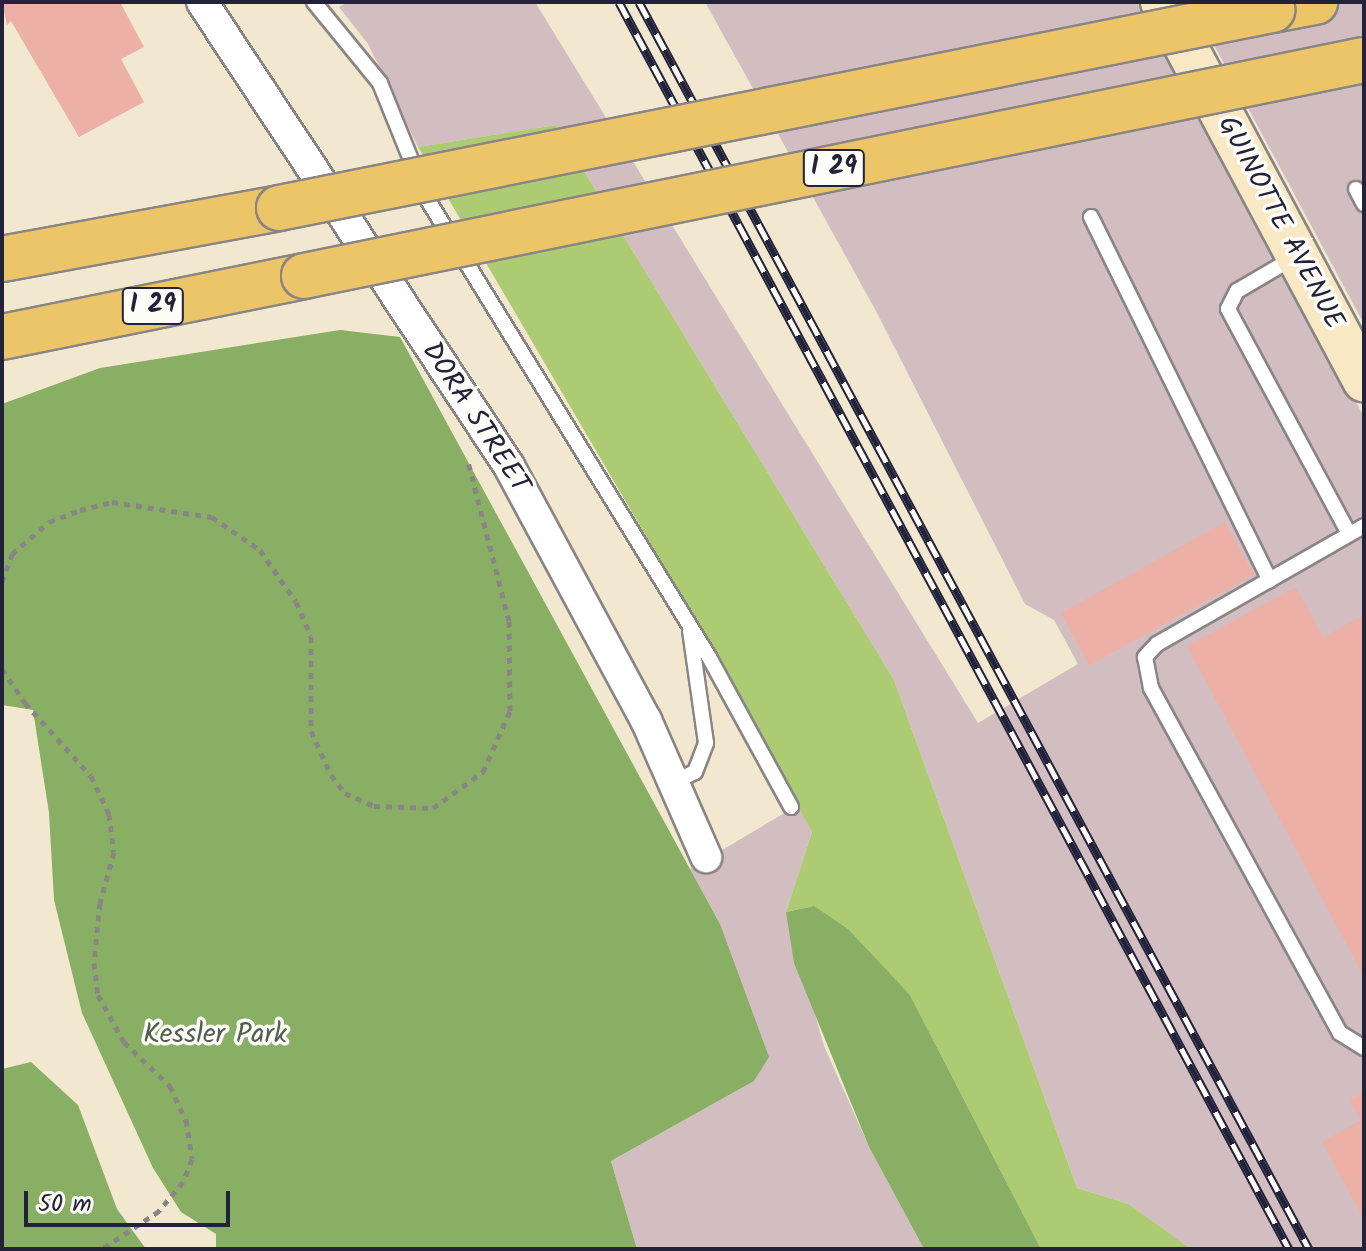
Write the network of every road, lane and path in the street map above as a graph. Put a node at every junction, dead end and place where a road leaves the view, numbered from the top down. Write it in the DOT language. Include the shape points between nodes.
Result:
graph roads {
  1 [pos="202,2"];
  2 [pos="314,2"];
  3 [pos="1162,2"];
  4 [pos="1315,2"];
  5 [pos="1280,6"];
  6 [pos="1364,60"];
  7 [pos="1356,189"];
  8 [pos="1364,204"];
  9 [pos="1091,217"];
  10 [pos="1297,255"];
  11 [pos="2,259"];
  12 [pos="2,337"];
  13 [pos="1364,380"];
  14 [pos="463,445"];
  15 [pos="1364,526"];
  16 [pos="1349,534"];
  17 [pos="1270,580"];
  18 [pos="2,582"];
  19 [pos="689,624"];
  20 [pos="2,669"];
  21 [pos="675,782"];
  22 [pos="791,807"];
  23 [pos="706,857"];
  24 [pos="1364,1048"];
  25 [pos="102,1249"];
  1 -- 21 [label="street, DORA STREET" via="509,466"];
  2 -- 19 [label="lane" via="380,83 426,197"];
  3 -- 10 [label="street, GUINOTTE AVENUE"];
  4 -- 5 [label="highway, I 29"];
  5 -- 11 [label="highway, I 29, bridge"];
  6 -- 12 [label="highway, I 29, bridge"];
  7 -- 8 [label="lane"];
  9 -- 17 [label="lane"];
  10 -- 13 [label="street, GUINOTTE AVENUE"];
  10 -- 16 [label="lane" via="1237,291 1228,309"];
  14 -- 18 [label="path" via="509,621 510,711 483,772 433,808 374,806 345,793 331,775 311,731 311,636 296,602 260,550 212,517 112,502 80,510 49,522 12,554"];
  15 -- 16 [label="lane"];
  16 -- 17 [label="lane"];
  17 -- 24 [label="lane" via="1157,644 1145,657 1145,673 1340,1033"];
  19 -- 21 [label="lane" via="706,743 695,772"];
  19 -- 22 [label="lane"];
  20 -- 25 [label="path" via="25,703 91,776 109,814 114,852 99,918 94,963 98,995 124,1042 170,1086 186,1120 192,1159 183,1182 159,1211"];
  21 -- 23 [label="street, DORA STREET"];
}
